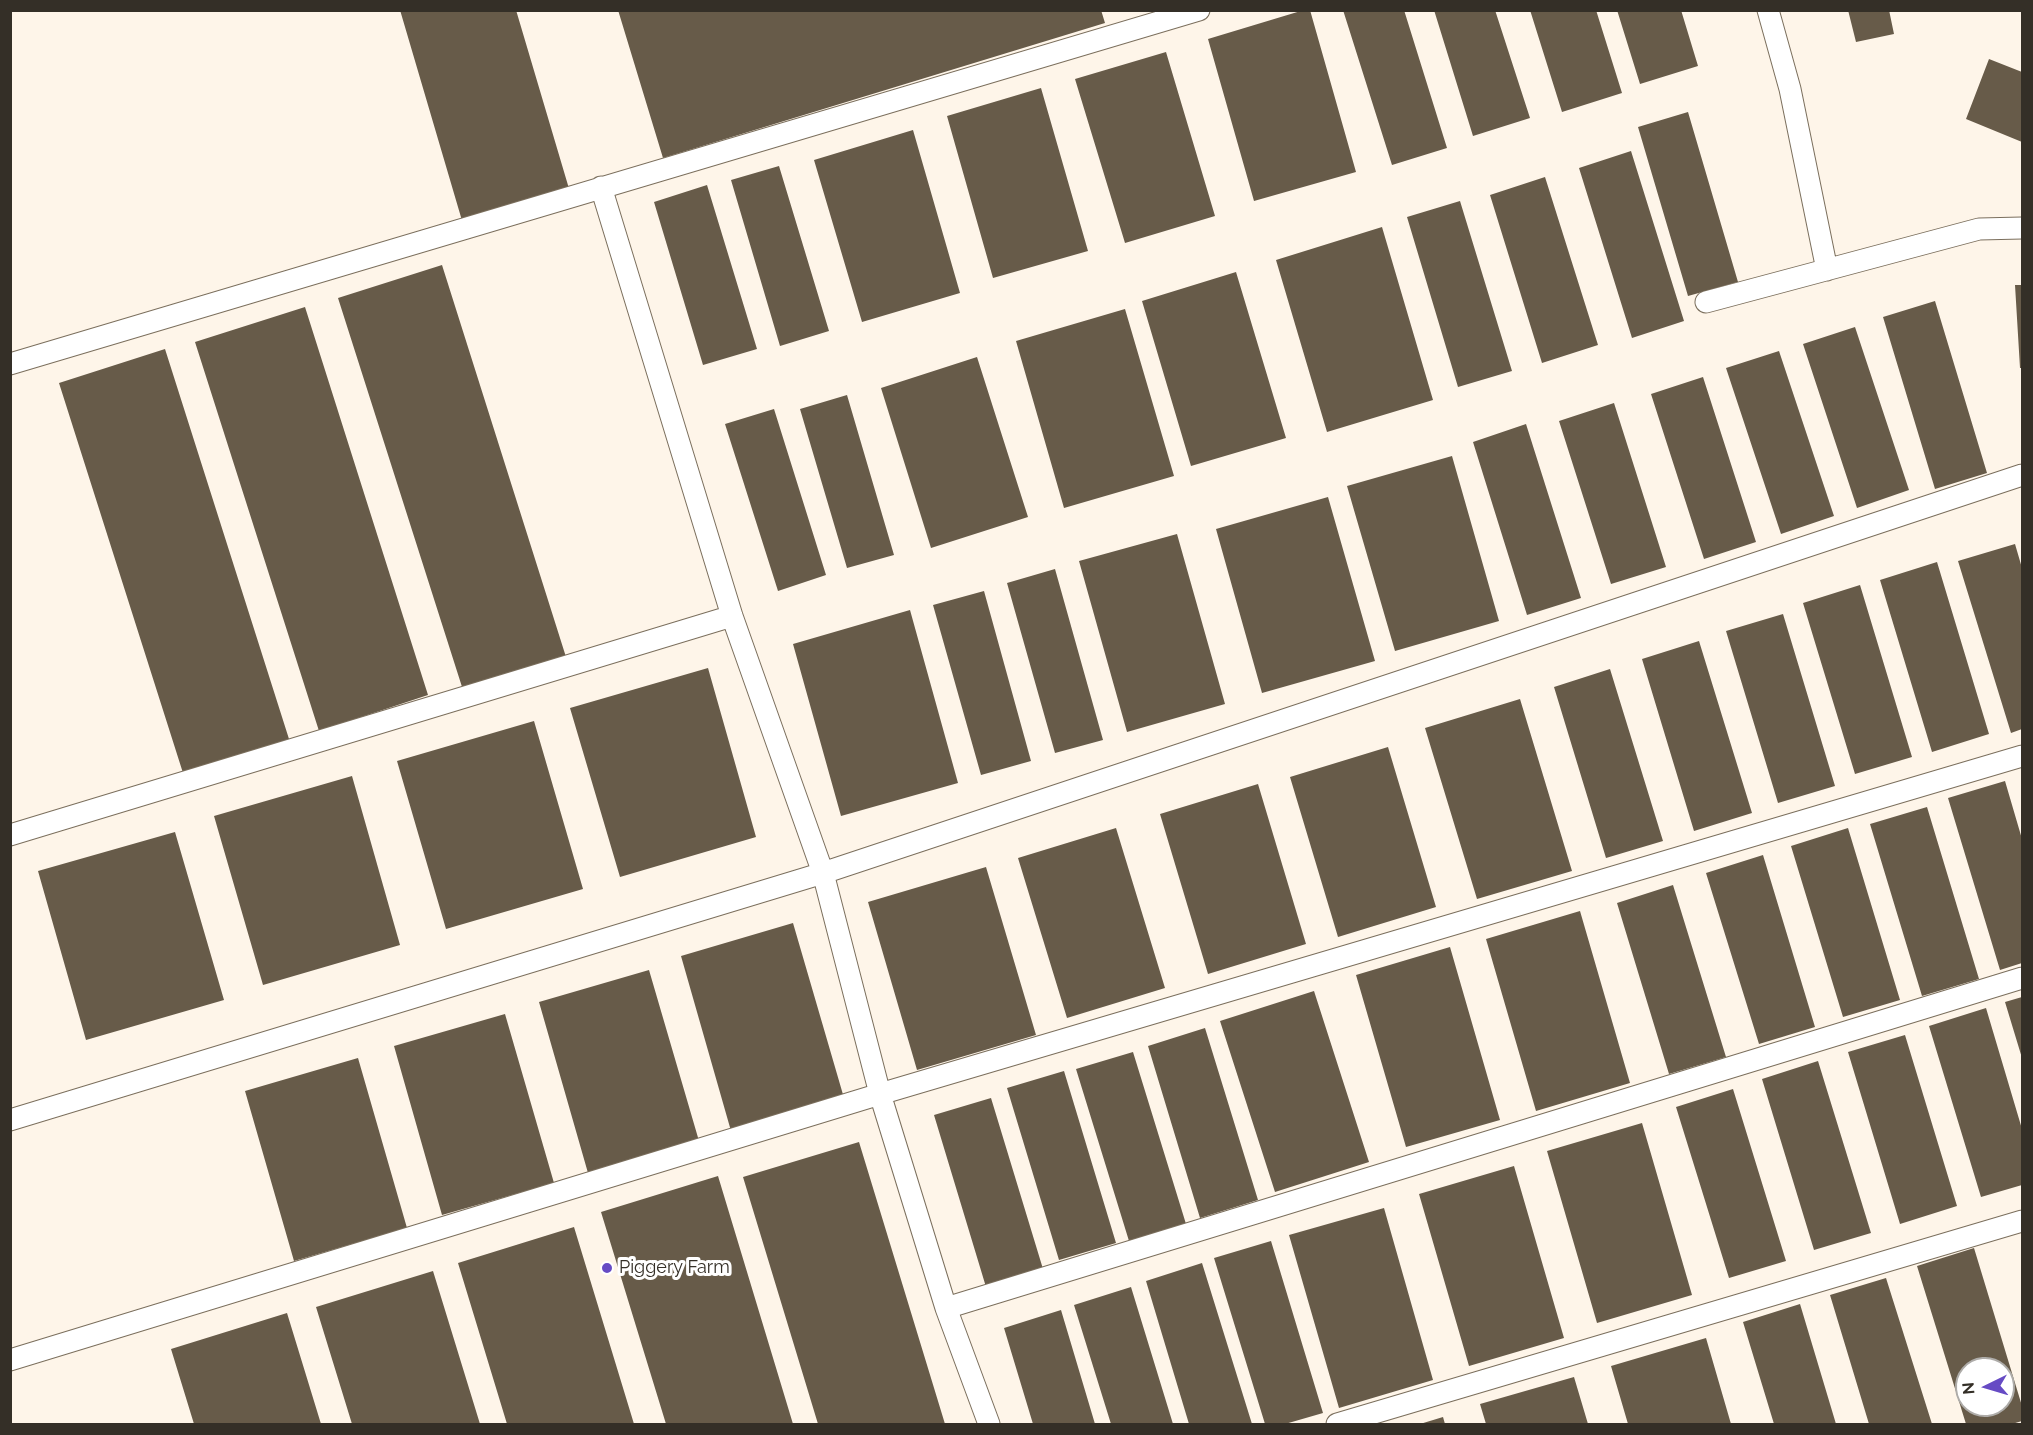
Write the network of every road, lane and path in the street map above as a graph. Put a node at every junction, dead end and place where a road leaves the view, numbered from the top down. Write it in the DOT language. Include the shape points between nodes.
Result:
graph roads {
  1 [pos="1199,10"];
  2 [pos="1768,10"];
  3 [pos="601,187"];
  4 [pos="2022,228"];
  5 [pos="1827,270"];
  6 [pos="1706,302"];
  7 [pos="10,364"];
  8 [pos="2022,475"];
  9 [pos="732,616"];
  10 [pos="2022,756"];
  11 [pos="10,835"];
  12 [pos="823,873"];
  13 [pos="2022,978"];
  14 [pos="880,1094"];
  15 [pos="10,1120"];
  16 [pos="2022,1221"];
  17 [pos="946,1308"];
  18 [pos="10,1360"];
  19 [pos="989,1425"];
  20 [pos="1337,1425"];
  1 -- 3 [label="lane"];
  2 -- 5 [label="lane" via="1790,89"];
  3 -- 7 [label="lane"];
  3 -- 9 [label="lane"];
  4 -- 5 [label="lane" via="1978,229"];
  5 -- 6 [label="lane"];
  8 -- 12 [label="lane"];
  9 -- 11 [label="lane"];
  9 -- 12 [label="lane"];
  10 -- 14 [label="lane"];
  12 -- 14 [label="lane"];
  12 -- 15 [label="lane"];
  13 -- 17 [label="lane"];
  14 -- 17 [label="lane"];
  14 -- 18 [label="lane"];
  16 -- 20 [label="lane"];
  17 -- 19 [label="lane"];
}
